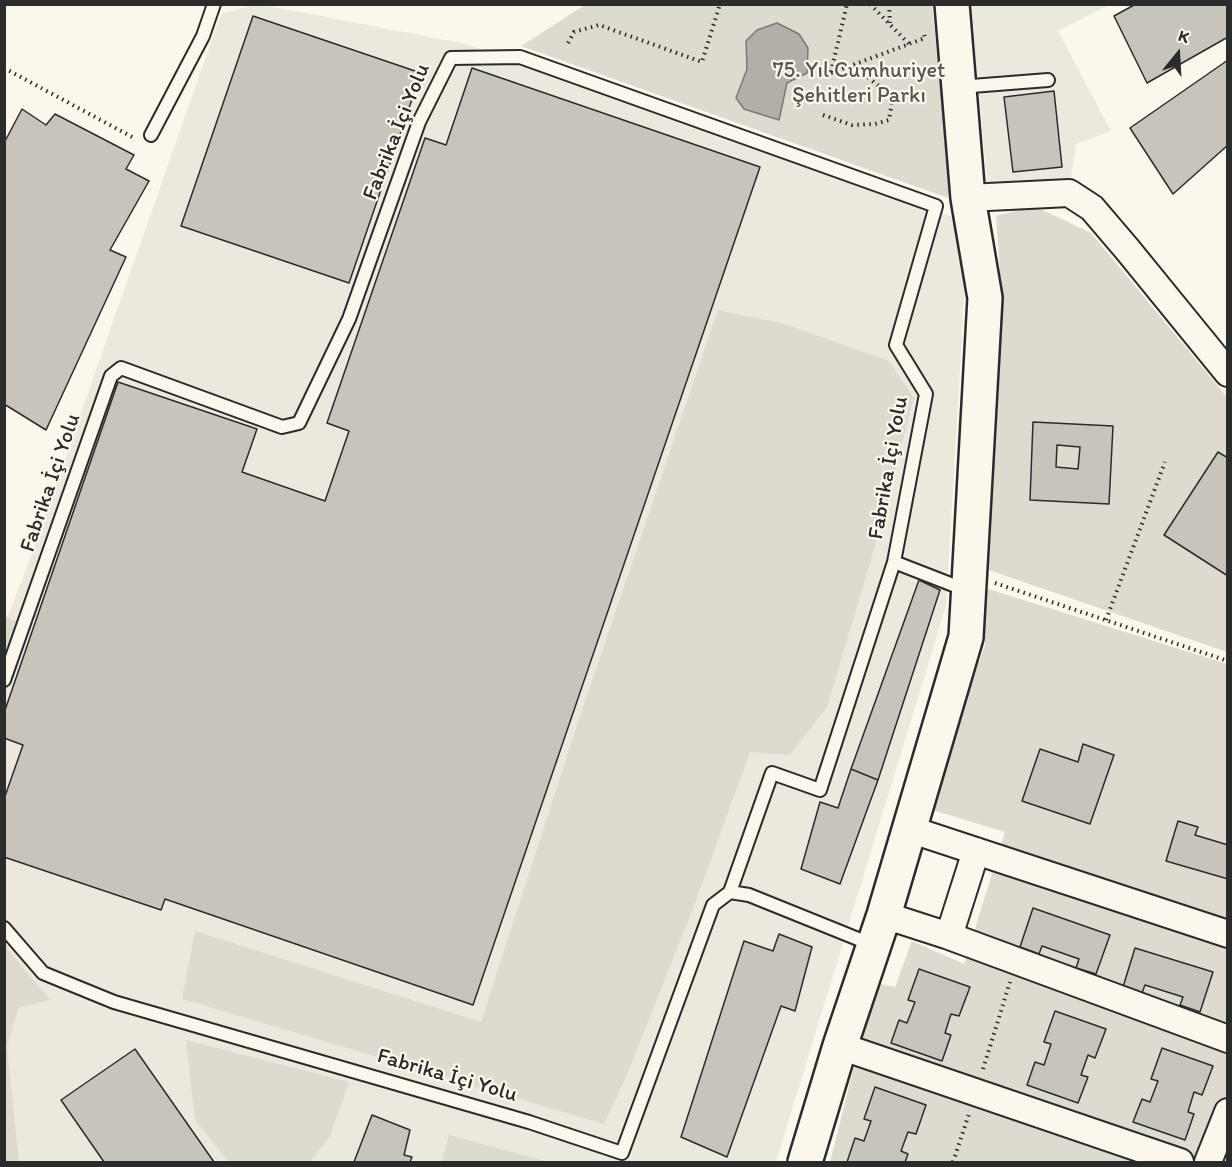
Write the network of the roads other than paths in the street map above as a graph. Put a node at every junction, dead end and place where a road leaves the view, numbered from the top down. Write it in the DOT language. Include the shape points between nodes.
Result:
graph roads {
  1 [pos="214,4"];
  2 [pos="952,4"];
  3 [pos="1048,80"];
  4 [pos="958,87"];
  5 [pos="151,135"];
  6 [pos="968,198"];
  7 [pos="1227,373"];
  8 [pos="894,562"];
  9 [pos="969,583"];
  10 [pos="4,680"];
  11 [pos="909,829"];
  12 [pos="976,852"];
  13 [pos="730,892"];
  14 [pos="884,915"];
  15 [pos="4,928"];
  16 [pos="1227,934"];
  17 [pos="950,936"];
  18 [pos="874,946"];
  19 [pos="1227,1039"];
  20 [pos="840,1046"];
  21 [pos="1227,1112"];
  22 [pos="805,1162"];
  23 [pos="1180,1162"];
  24 [pos="1208,1162"];
  1 -- 5 [label="lane" via="203,36"];
  2 -- 4 [label="main road"];
  3 -- 4 [label="lane"];
  4 -- 6 [label="main road"];
  6 -- 7 [label="street" via="1069,193 1092,208"];
  6 -- 9 [label="main road" via="985,298"];
  8 -- 9 [label="lane, Fabrika İçi Yolu"];
  8 -- 10 [label="lane, Fabrika İçi Yolu" via="926,394 896,345 936,206 520,57 451,58 419,122 349,319 299,423 282,427 121,368 111,376"];
  8 -- 13 [label="lane, Fabrika İçi Yolu" via="820,790 772,773"];
  9 -- 11 [label="main road" via="966,637"];
  11 -- 12 [label="street"];
  11 -- 14 [label="main road"];
  12 -- 16 [label="street"];
  12 -- 17 [label="street"];
  13 -- 15 [label="lane, Fabrika İçi Yolu" via="713,905 622,1153 529,1122 114,1002 43,973"];
  13 -- 18 [label="lane" via="749,895"];
  14 -- 17 [label="street"];
  14 -- 18 [label="main road"];
  17 -- 19 [label="street"];
  18 -- 20 [label="main road"];
  20 -- 22 [label="main road"];
  20 -- 23 [label="street"];
  21 -- 24 [label="street"];
}
